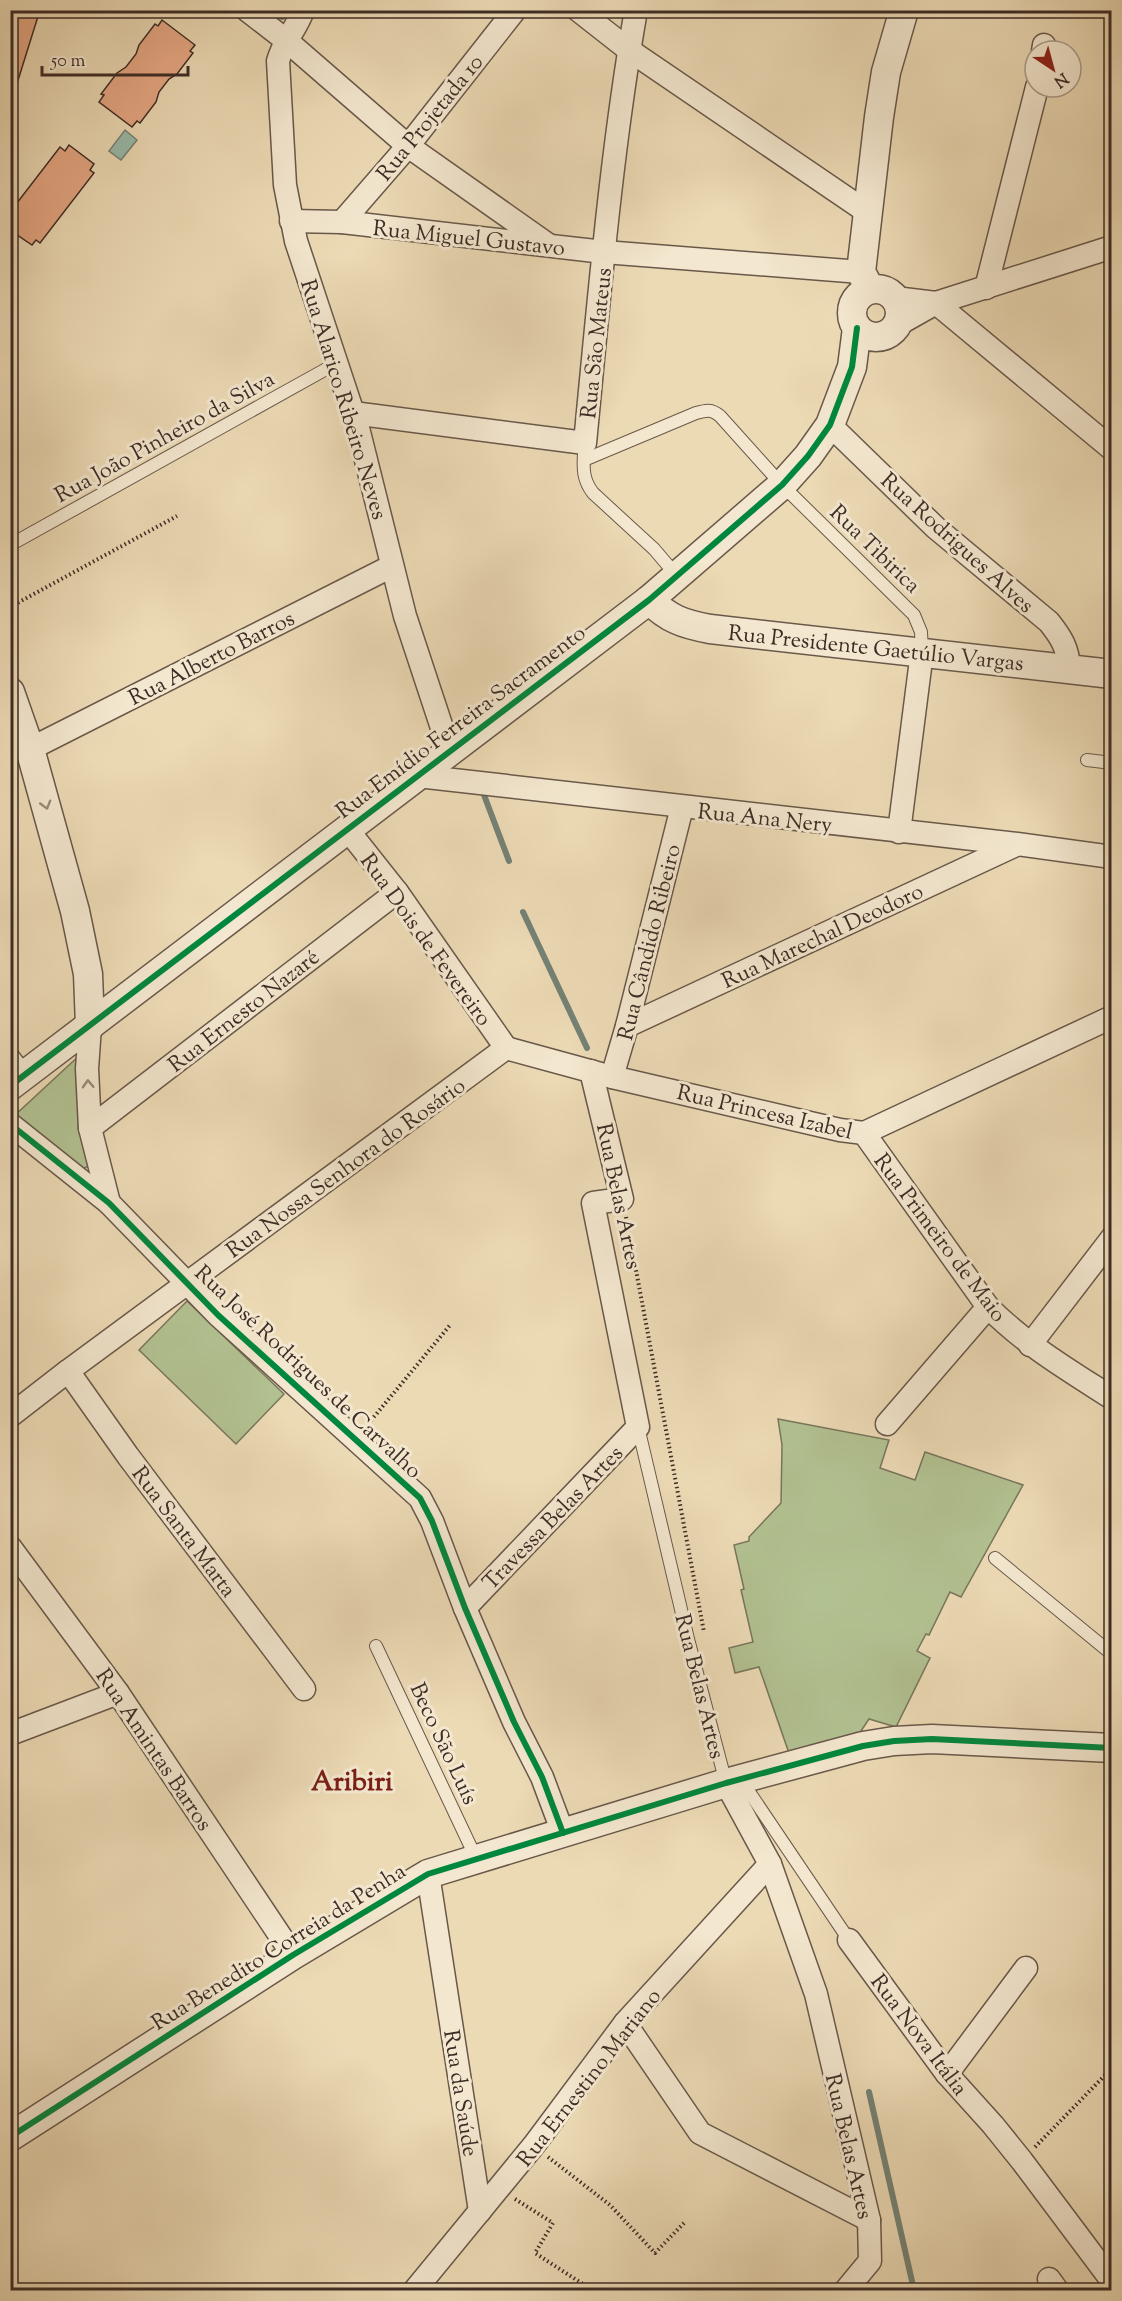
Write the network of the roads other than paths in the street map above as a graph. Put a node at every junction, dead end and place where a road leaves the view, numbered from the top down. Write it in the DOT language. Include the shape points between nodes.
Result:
graph roads {
  1 [pos="247,10"];
  2 [pos="303,10"];
  3 [pos="515,10"];
  4 [pos="579,10"];
  5 [pos="636,10"];
  6 [pos="904,10"];
  7 [pos="287,41"];
  8 [pos="629,50"];
  9 [pos="1034,99"];
  10 [pos="408,146"];
  11 [pos="867,212"];
  12 [pos="291,221"];
  13 [pos="342,222"];
  14 [pos="551,246"];
  15 [pos="1112,247"];
  16 [pos="604,252"];
  17 [pos="986,288"];
  18 [pos="936,303"];
  19 [pos="877,308"];
  20 [pos="337,363"];
  21 [pos="353,413"];
  22 [pos="830,425"];
  23 [pos="1112,449"];
  24 [pos="584,452"];
  25 [pos="782,485"];
  26 [pos="10,544"];
  27 [pos="392,566"];
  28 [pos="677,576"];
  29 [pos="649,600"];
  30 [pos="922,652"];
  31 [pos="1069,668"];
  32 [pos="1112,674"];
  33 [pos="10,692"];
  34 [pos="30,749"];
  35 [pos="452,751"];
  36 [pos="1087,760"];
  37 [pos="1112,764"];
  38 [pos="418,776"];
  39 [pos="682,807"];
  40 [pos="347,829"];
  41 [pos="899,832"];
  42 [pos="1017,844"];
  43 [pos="1112,857"];
  44 [pos="397,892"];
  45 [pos="1112,1017"];
  46 [pos="90,1026"];
  47 [pos="627,1026"];
  48 [pos="506,1048"];
  49 [pos="15,1074"];
  50 [pos="602,1074"];
  51 [pos="10,1124"];
  52 [pos="90,1128"];
  53 [pos="864,1134"];
  54 [pos="97,1159"];
  55 [pos="72,1174"];
  56 [pos="109,1203"];
  57 [pos="1112,1238"];
  58 [pos="186,1284"];
  59 [pos="988,1307"];
  60 [pos="1030,1345"];
  61 [pos="68,1371"];
  62 [pos="1112,1398"];
  63 [pos="10,1416"];
  64 [pos="887,1424"];
  65 [pos="638,1427"];
  66 [pos="10,1547"];
  67 [pos="995,1558"];
  68 [pos="465,1608"];
  69 [pos="376,1646"];
  70 [pos="1112,1654"];
  71 [pos="304,1689"];
  72 [pos="118,1693"];
  73 [pos="10,1734"];
  74 [pos="1112,1748"];
  75 [pos="733,1781"];
  76 [pos="563,1833"];
  77 [pos="476,1858"];
  78 [pos="770,1864"];
  79 [pos="428,1874"];
  80 [pos="849,1940"];
  81 [pos="293,1955"];
  82 [pos="1026,1968"];
  83 [pos="625,2023"];
  84 [pos="946,2074"];
  85 [pos="10,2137"];
  86 [pos="480,2211"];
  87 [pos="869,2220"];
  88 [pos="1112,2281"];
  89 [pos="415,2290"];
  90 [pos="846,2290"];
  1 -- 7 [label="street"];
  2 -- 7 [label="street, Rua Alarico Ribeiro Neves"];
  3 -- 10 [label="street, Rua Projetada 10"];
  4 -- 8 [label="street"];
  5 -- 8 [label="street, Rua São Mateus"];
  6 -- 11 [label="street" via="886,72"];
  7 -- 10 [label="street"];
  7 -- 12 [label="street, Rua Alarico Ribeiro Neves" via="278,68"];
  8 -- 11 [label="street"];
  8 -- 16 [label="street, Rua São Mateus"];
  9 -- 17 [label="street"];
  10 -- 13 [label="street, Rua Projetada 10"];
  10 -- 14 [label="street"];
  11 -- 19 [label="street"];
  12 -- 13 [label="street, Rua Miguel Gustavo"];
  12 -- 20 [label="street, Rua Alarico Ribeiro Neves"];
  13 -- 14 [label="street, Rua Miguel Gustavo"];
  14 -- 16 [label="street, Rua Miguel Gustavo"];
  15 -- 17 [label="street"];
  16 -- 19 [label="street, Rua Miguel Gustavo"];
  16 -- 24 [label="street, Rua São Mateus"];
  17 -- 18 [label="street"];
  18 -- 19 [label="street"];
  18 -- 23 [label="street"];
  19 -- 22 [label="street, Rua Emídio Ferreira Sacramento"];
  20 -- 21 [label="street, Rua Alarico Ribeiro Neves"];
  20 -- 26 [label="lane, Rua João Pinheiro da Silva"];
  21 -- 24 [label="street, Rua São Mateus"];
  21 -- 27 [label="street, Rua Alarico Ribeiro Neves"];
  22 -- 25 [label="street, Rua Emídio Ferreira Sacramento"];
  22 -- 31 [label="street, Rua Rodrigues Alves" via="936,528 1049,622 1068,653"];
  24 -- 25 [label="lane, Rua Tibirica" via="708,410 720,416"];
  24 -- 28 [label="lane" via="583,470 592,493 654,549"];
  25 -- 28 [label="street, Rua Emídio Ferreira Sacramento"];
  25 -- 30 [label="lane, Rua Tibirica" via="914,615 921,632"];
  27 -- 34 [label="street, Rua Alberto Barros"];
  27 -- 35 [label="street, Rua Alarico Ribeiro Neves" via="405,616"];
  28 -- 29 [label="street, Rua Emídio Ferreira Sacramento"];
  29 -- 30 [label="street, Rua Presidente Gaetúlio Vargas" via="663,614 685,624"];
  29 -- 35 [label="street, Rua Emídio Ferreira Sacramento"];
  30 -- 31 [label="street, Rua Presidente Gaetúlio Vargas"];
  30 -- 41 [label="street"];
  31 -- 32 [label="street, Rua Presidente Gaetúlio Vargas"];
  33 -- 34 [label="street"];
  34 -- 46 [label="street, one-way" via="78,922 88,974"];
  35 -- 38 [label="street, Rua Emídio Ferreira Sacramento"];
  36 -- 37 [label="lane"];
  38 -- 39 [label="street, Rua Ana Nery"];
  38 -- 40 [label="street, Rua Emídio Ferreira Sacramento"];
  39 -- 41 [label="street, Rua Ana Nery"];
  39 -- 47 [label="street, Rua Cândido Ribeiro"];
  40 -- 44 [label="street, Rua Dois de Fevereiro"];
  40 -- 46 [label="street, Rua Emídio Ferreira Sacramento"];
  41 -- 42 [label="street, Rua Ana Nery"];
  42 -- 43 [label="street, Rua Ana Nery"];
  42 -- 47 [label="street, Rua Marechal Deodoro"];
  44 -- 48 [label="street, Rua Dois de Fevereiro"];
  44 -- 52 [label="street, Rua Ernesto Nazaré"];
  45 -- 53 [label="street, Rua Princesa Izabel"];
  46 -- 49 [label="street, Rua Emídio Ferreira Sacramento"];
  52 -- 46 [label="street, Rua José Rodrigues de Carvalho, one-way"];
  47 -- 50 [label="street, Rua Cândido Ribeiro"];
  48 -- 50 [label="street, Rua Princesa Izabel"];
  48 -- 58 [label="street, Rua Nossa Senhora do Rosário"];
  50 -- 53 [label="street, Rua Princesa Izabel"];
  50 -- 65 [label="street, Rua Belas Artes" via="622,1199 593,1203"];
  51 -- 55 [label="street, Rua José Rodrigues de Carvalho"];
  52 -- 54 [label="street, Rua José Rodrigues de Carvalho"];
  53 -- 59 [label="street, Rua Primeiro de Maio"];
  54 -- 55 [label="street" via="88,1176"];
  54 -- 56 [label="street, Rua José Rodrigues de Carvalho"];
  55 -- 56 [label="street, Rua José Rodrigues de Carvalho"];
  56 -- 58 [label="street, Rua José Rodrigues de Carvalho"];
  57 -- 60 [label="street"];
  58 -- 61 [label="street, Rua Nossa Senhora do Rosário"];
  58 -- 68 [label="street, Rua José Rodrigues de Carvalho" via="420,1498"];
  59 -- 60 [label="street, Rua Primeiro de Maio"];
  59 -- 64 [label="street"];
  60 -- 62 [label="street, Rua Primeiro de Maio"];
  61 -- 63 [label="street, Rua Nossa Senhora do Rosário"];
  61 -- 71 [label="street, Rua Santa Marta"];
  65 -- 68 [label="street, Travessa Belas Artes"];
  65 -- 75 [label="lane, Rua Belas Artes" via="700,1685"];
  66 -- 72 [label="street, Rua Amintas Barros"];
  67 -- 70 [label="lane"];
  68 -- 76 [label="street, Rua José Rodrigues de Carvalho" via="542,1777"];
  69 -- 77 [label="lane, Beco São Luís"];
  72 -- 73 [label="street"];
  72 -- 81 [label="street, Rua Amintas Barros"];
  74 -- 75 [label="street, Rua Benedito Correia da Penha" via="932,1739 894,1741"];
  75 -- 76 [label="street, Rua Benedito Correia da Penha"];
  75 -- 78 [label="street, Rua Belas Artes"];
  75 -- 80 [label="lane, Rua Nova Itália"];
  76 -- 77 [label="street, Rua Benedito Correia da Penha"];
  77 -- 79 [label="street, Rua Benedito Correia da Penha"];
  78 -- 83 [label="street, Rua Ernestino Mariano"];
  78 -- 87 [label="street, Rua Belas Artes" via="816,1994"];
  79 -- 81 [label="street, Rua Benedito Correia da Penha"];
  79 -- 86 [label="street, Rua da Saúde"];
  80 -- 84 [label="street, Rua Nova Itália"];
  81 -- 85 [label="street, Rua Benedito Correia da Penha"];
  82 -- 84 [label="street"];
  83 -- 86 [label="street, Rua Ernestino Mariano"];
  83 -- 87 [label="street" via="700,2133"];
  84 -- 88 [label="street, Rua Nova Itália" via="1022,2160"];
  86 -- 89 [label="street"];
  87 -- 90 [label="street, Rua Belas Artes" via="870,2261"];
}
